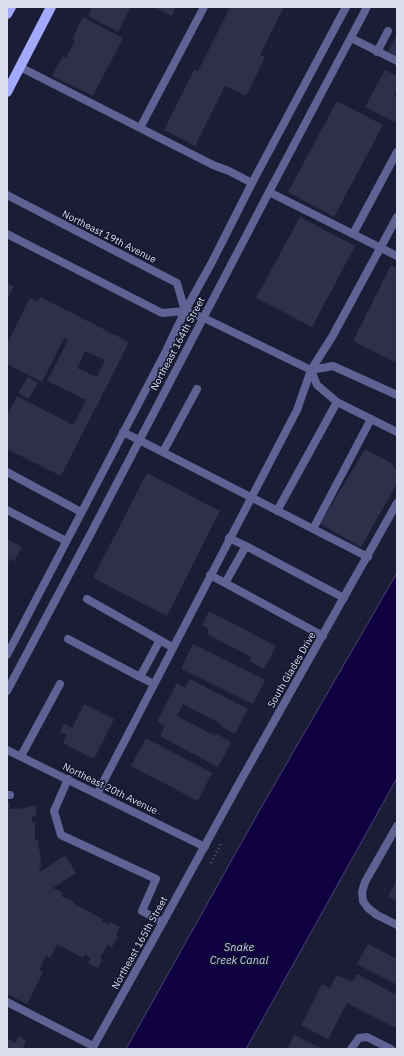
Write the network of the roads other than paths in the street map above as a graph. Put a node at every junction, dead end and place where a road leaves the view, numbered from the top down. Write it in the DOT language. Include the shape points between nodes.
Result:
graph roads {
  1 [pos="11,7"];
  2 [pos="52,7"];
  3 [pos="204,7"];
  4 [pos="346,7"];
  5 [pos="367,7"];
  6 [pos="7,14"];
  7 [pos="388,31"];
  8 [pos="351,38"];
  9 [pos="378,52"];
  10 [pos="397,61"];
  11 [pos="20,67"];
  12 [pos="7,92"];
  13 [pos="140,128"];
  14 [pos="397,152"];
  15 [pos="252,183"];
  16 [pos="269,192"];
  17 [pos="7,195"];
  18 [pos="397,217"];
  19 [pos="7,234"];
  20 [pos="353,234"];
  21 [pos="381,248"];
  22 [pos="397,256"];
  23 [pos="185,311"];
  24 [pos="204,318"];
  25 [pos="311,370"];
  26 [pos="197,389"];
  27 [pos="397,395"];
  28 [pos="337,402"];
  29 [pos="371,419"];
  30 [pos="123,432"];
  31 [pos="397,432"];
  32 [pos="139,440"];
  33 [pos="163,452"];
  34 [pos="7,472"];
  35 [pos="250,498"];
  36 [pos="397,503"];
  37 [pos="7,510"];
  38 [pos="277,511"];
  39 [pos="82,512"];
  40 [pos="313,529"];
  41 [pos="229,538"];
  42 [pos="66,541"];
  43 [pos="246,546"];
  44 [pos="368,557"];
  45 [pos="210,575"];
  46 [pos="225,583"];
  47 [pos="344,598"];
  48 [pos="87,599"];
  49 [pos="323,636"];
  50 [pos="68,639"];
  51 [pos="160,640"];
  52 [pos="172,647"];
  53 [pos="7,656"];
  54 [pos="140,677"];
  55 [pos="60,684"];
  56 [pos="154,684"];
  57 [pos="7,692"];
  58 [pos="7,750"];
  59 [pos="21,756"];
  60 [pos="68,779"];
  61 [pos="97,794"];
  62 [pos="397,826"];
  63 [pos="205,847"];
  64 [pos="164,922"];
  65 [pos="397,925"];
  66 [pos="7,1002"];
  67 [pos="93,1048"];
  68 [pos="351,1049"];
  69 [pos="391,1049"];
  1 -- 6 [label="main road"];
  2 -- 11 [label="main road"];
  3 -- 13 [label="street"];
  4 -- 15 [label="street, Northeast 164th Street"];
  5 -- 8 [label="street, Northeast 164th Street"];
  7 -- 9 [label="street"];
  8 -- 9 [label="street"];
  8 -- 16 [label="street, Northeast 164th Street"];
  9 -- 10 [label="street"];
  11 -- 12 [label="main road"];
  11 -- 13 [label="street"];
  13 -- 15 [label="street"];
  14 -- 20 [label="street"];
  15 -- 23 [label="street, Northeast 164th Street"];
  16 -- 20 [label="street"];
  16 -- 24 [label="street, Northeast 164th Street"];
  17 -- 23 [label="street, Northeast 19th Avenue" via="177,283"];
  18 -- 21 [label="street"];
  19 -- 23 [label="street" via="162,313"];
  20 -- 21 [label="street"];
  21 -- 22 [label="street"];
  21 -- 25 [label="street"];
  23 -- 24 [label="street"];
  23 -- 30 [label="street, Northeast 164th Street"];
  24 -- 25 [label="street"];
  24 -- 32 [label="street, Northeast 164th Street"];
  25 -- 27 [label="street" via="333,366"];
  25 -- 28 [label="street" via="318,385"];
  25 -- 35 [label="street" via="296,410"];
  26 -- 33 [label="street"];
  28 -- 29 [label="street"];
  28 -- 38 [label="street"];
  29 -- 31 [label="street"];
  29 -- 40 [label="street"];
  30 -- 32 [label="street"];
  30 -- 39 [label="street, Northeast 164th Street"];
  32 -- 33 [label="street"];
  32 -- 57 [label="street, Northeast 164th Street"];
  33 -- 35 [label="street"];
  34 -- 39 [label="street"];
  35 -- 38 [label="street"];
  35 -- 41 [label="street"];
  36 -- 44 [label="street, South Glades Drive"];
  37 -- 42 [label="street"];
  38 -- 40 [label="street"];
  39 -- 42 [label="street, Northeast 164th Street"];
  40 -- 44 [label="street"];
  41 -- 43 [label="street"];
  41 -- 45 [label="street"];
  42 -- 53 [label="street, Northeast 164th Street"];
  43 -- 46 [label="street"];
  43 -- 47 [label="street"];
  44 -- 47 [label="street, South Glades Drive"];
  45 -- 46 [label="street"];
  45 -- 52 [label="street"];
  46 -- 49 [label="street"];
  47 -- 49 [label="street, South Glades Drive"];
  48 -- 51 [label="street"];
  49 -- 63 [label="street, South Glades Drive"];
  50 -- 54 [label="street"];
  51 -- 52 [label="street"];
  51 -- 54 [label="street"];
  52 -- 56 [label="street"];
  54 -- 56 [label="street"];
  55 -- 59 [label="street"];
  56 -- 61 [label="street"];
  58 -- 59 [label="street, Northeast 20th Avenue"];
  59 -- 60 [label="street, Northeast 20th Avenue"];
  60 -- 61 [label="street, Northeast 20th Avenue"];
  60 -- 64 [label="street" via="54,811 61,835 156,879 142,911"];
  61 -- 63 [label="street, Northeast 20th Avenue"];
  62 -- 65 [label="street" via="365,882 362,892 363,901 368,908"];
  63 -- 64 [label="street, Northeast 165th Street"];
  64 -- 67 [label="street, Northeast 165th Street"];
  66 -- 67 [label="street"];
  68 -- 69 [label="street" via="359,1038 367,1037"];
}
